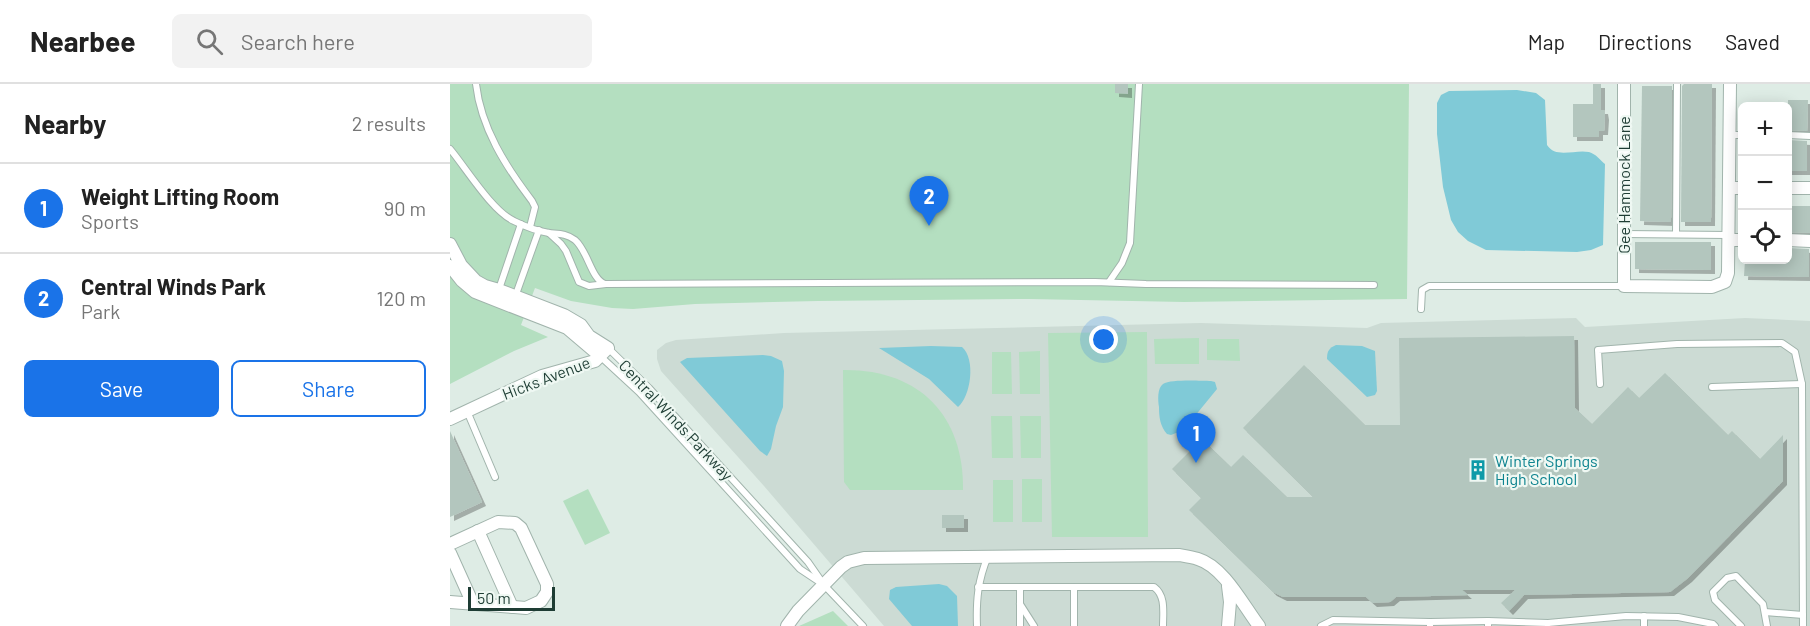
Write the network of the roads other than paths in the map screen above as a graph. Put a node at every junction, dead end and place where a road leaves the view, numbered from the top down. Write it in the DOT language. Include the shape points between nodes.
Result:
graph roads {
  1 [pos="476,84"];
  2 [pos="1139,84"];
  3 [pos="1624,84"];
  4 [pos="1677,84"];
  5 [pos="1730,84"];
  6 [pos="1729,135"];
  7 [pos="1738,135"];
  8 [pos="1792,135"];
  9 [pos="1810,136"];
  10 [pos="450,140"];
  11 [pos="451,150"];
  12 [pos="1730,188"];
  13 [pos="1738,188"];
  14 [pos="1792,188"];
  15 [pos="1810,188"];
  16 [pos="521,224"];
  17 [pos="530,227"];
  18 [pos="539,230"];
  19 [pos="549,233"];
  20 [pos="1624,234"];
  21 [pos="1676,234"];
  22 [pos="1729,237"];
  23 [pos="1738,239"];
  24 [pos="1792,240"];
  25 [pos="1810,240"];
  26 [pos="450,244"];
  27 [pos="450,266"];
  28 [pos="1109,282"];
  29 [pos="606,284"];
  30 [pos="1374,285"];
  31 [pos="1624,286"];
  32 [pos="497,295"];
  33 [pos="514,302"];
  34 [pos="1421,309"];
  35 [pos="604,352"];
  36 [pos="1600,384"];
  37 [pos="1802,384"];
  38 [pos="1712,387"];
  39 [pos="467,411"];
  40 [pos="450,419"];
  41 [pos="495,477"];
  42 [pos="478,531"];
  43 [pos="450,544"];
  44 [pos="450,553"];
  45 [pos="988,556"];
  46 [pos="1228,583"];
  47 [pos="824,585"];
  48 [pos="978,587"];
  49 [pos="1020,587"];
  50 [pos="1074,587"];
  51 [pos="450,602"];
  52 [pos="1020,603"];
  53 [pos="473,604"];
  54 [pos="512,607"];
  55 [pos="1765,612"];
  56 [pos="1803,615"];
  57 [pos="1644,616"];
  58 [pos="1365,623"];
  59 [pos="1488,623"];
  60 [pos="1430,624"];
  61 [pos="1548,625"];
  62 [pos="787,626"];
  63 [pos="863,626"];
  64 [pos="977,626"];
  65 [pos="1020,626"];
  66 [pos="1034,626"];
  67 [pos="1074,626"];
  68 [pos="1163,626"];
  69 [pos="1228,626"];
  70 [pos="1259,626"];
  71 [pos="1321,626"];
  72 [pos="1644,626"];
  73 [pos="1715,626"];
  74 [pos="1741,626"];
  75 [pos="1767,626"];
  76 [pos="1803,626"];
  1 -- 17 [label="lane" via="494,143 535,207"];
  2 -- 28 [label="lane" via="1130,243"];
  3 -- 20 [label="street, Gee Hammock Lane"];
  4 -- 21 [label="lane"];
  5 -- 6 [label="street"];
  6 -- 7 [label="lane"];
  6 -- 12 [label="street"];
  8 -- 9 [label="lane"];
  10 -- 11 [label="lane"];
  11 -- 16 [label="lane" via="498,209"];
  12 -- 13 [label="street"];
  12 -- 22 [label="street"];
  14 -- 15 [label="street"];
  16 -- 17 [label="lane"];
  16 -- 32 [label="lane"];
  17 -- 18 [label="lane"];
  18 -- 19 [label="lane"];
  18 -- 33 [label="lane"];
  19 -- 29 [label="lane" via="574,239 598,280"];
  19 -- 29 [label="lane" via="566,251 579,282 589,286"];
  20 -- 21 [label="lane"];
  20 -- 31 [label="street, Gee Hammock Lane"];
  21 -- 22 [label="lane"];
  22 -- 23 [label="street"];
  22 -- 31 [label="street" via="1728,273 1720,286"];
  24 -- 25 [label="street"];
  26 -- 32 [label="street, Central Winds Parkway" via="473,279"];
  27 -- 32 [label="street, Central Winds Parkway" via="469,287"];
  28 -- 29 [label="lane"];
  28 -- 30 [label="lane"];
  31 -- 34 [label="lane" via="1429,286 1422,290"];
  32 -- 33 [label="street, Central Winds Parkway"];
  33 -- 35 [label="street, Central Winds Parkway" via="564,315 581,325"];
  35 -- 39 [label="street, Hicks Avenue" via="595,361 532,380"];
  35 -- 47 [label="lane, Central Winds Parkway" via="800,569"];
  35 -- 47 [label="lane, Central Winds Parkway" via="650,388 808,562"];
  36 -- 37 [label="lane" via="1598,350 1782,343 1796,352"];
  37 -- 38 [label="lane"];
  37 -- 56 [label="lane"];
  39 -- 40 [label="street, Hicks Avenue"];
  39 -- 41 [label="lane"];
  42 -- 43 [label="street"];
  42 -- 54 [label="street"];
  42 -- 54 [label="street" via="498,522 515,523 547,584 541,601 526,608"];
  44 -- 53 [label="street"];
  45 -- 46 [label="street" via="1179,555 1213,566"];
  45 -- 47 [label="street" via="864,558 848,562"];
  45 -- 48 [label="lane"];
  46 -- 69 [label="street"];
  46 -- 70 [label="street"];
  47 -- 62 [label="street"];
  47 -- 63 [label="lane, Central Winds Parkway"];
  48 -- 49 [label="lane"];
  48 -- 64 [label="lane"];
  49 -- 50 [label="lane"];
  49 -- 52 [label="lane"];
  50 -- 67 [label="lane"];
  50 -- 68 [label="lane" via="1154,587 1161,591"];
  51 -- 53 [label="street"];
  52 -- 65 [label="lane"];
  52 -- 66 [label="lane"];
  53 -- 54 [label="street"];
  55 -- 56 [label="lane"];
  55 -- 74 [label="lane" via="1763,604 1736,576 1726,578 1713,592 1715,600"];
  55 -- 75 [label="lane"];
  56 -- 76 [label="lane"];
  57 -- 61 [label="lane"];
  57 -- 72 [label="lane"];
  57 -- 73 [label="lane" via="1678,617"];
  58 -- 60 [label="lane"];
  58 -- 71 [label="lane" via="1333,620"];
  59 -- 60 [label="lane"];
  59 -- 61 [label="lane"];
}
